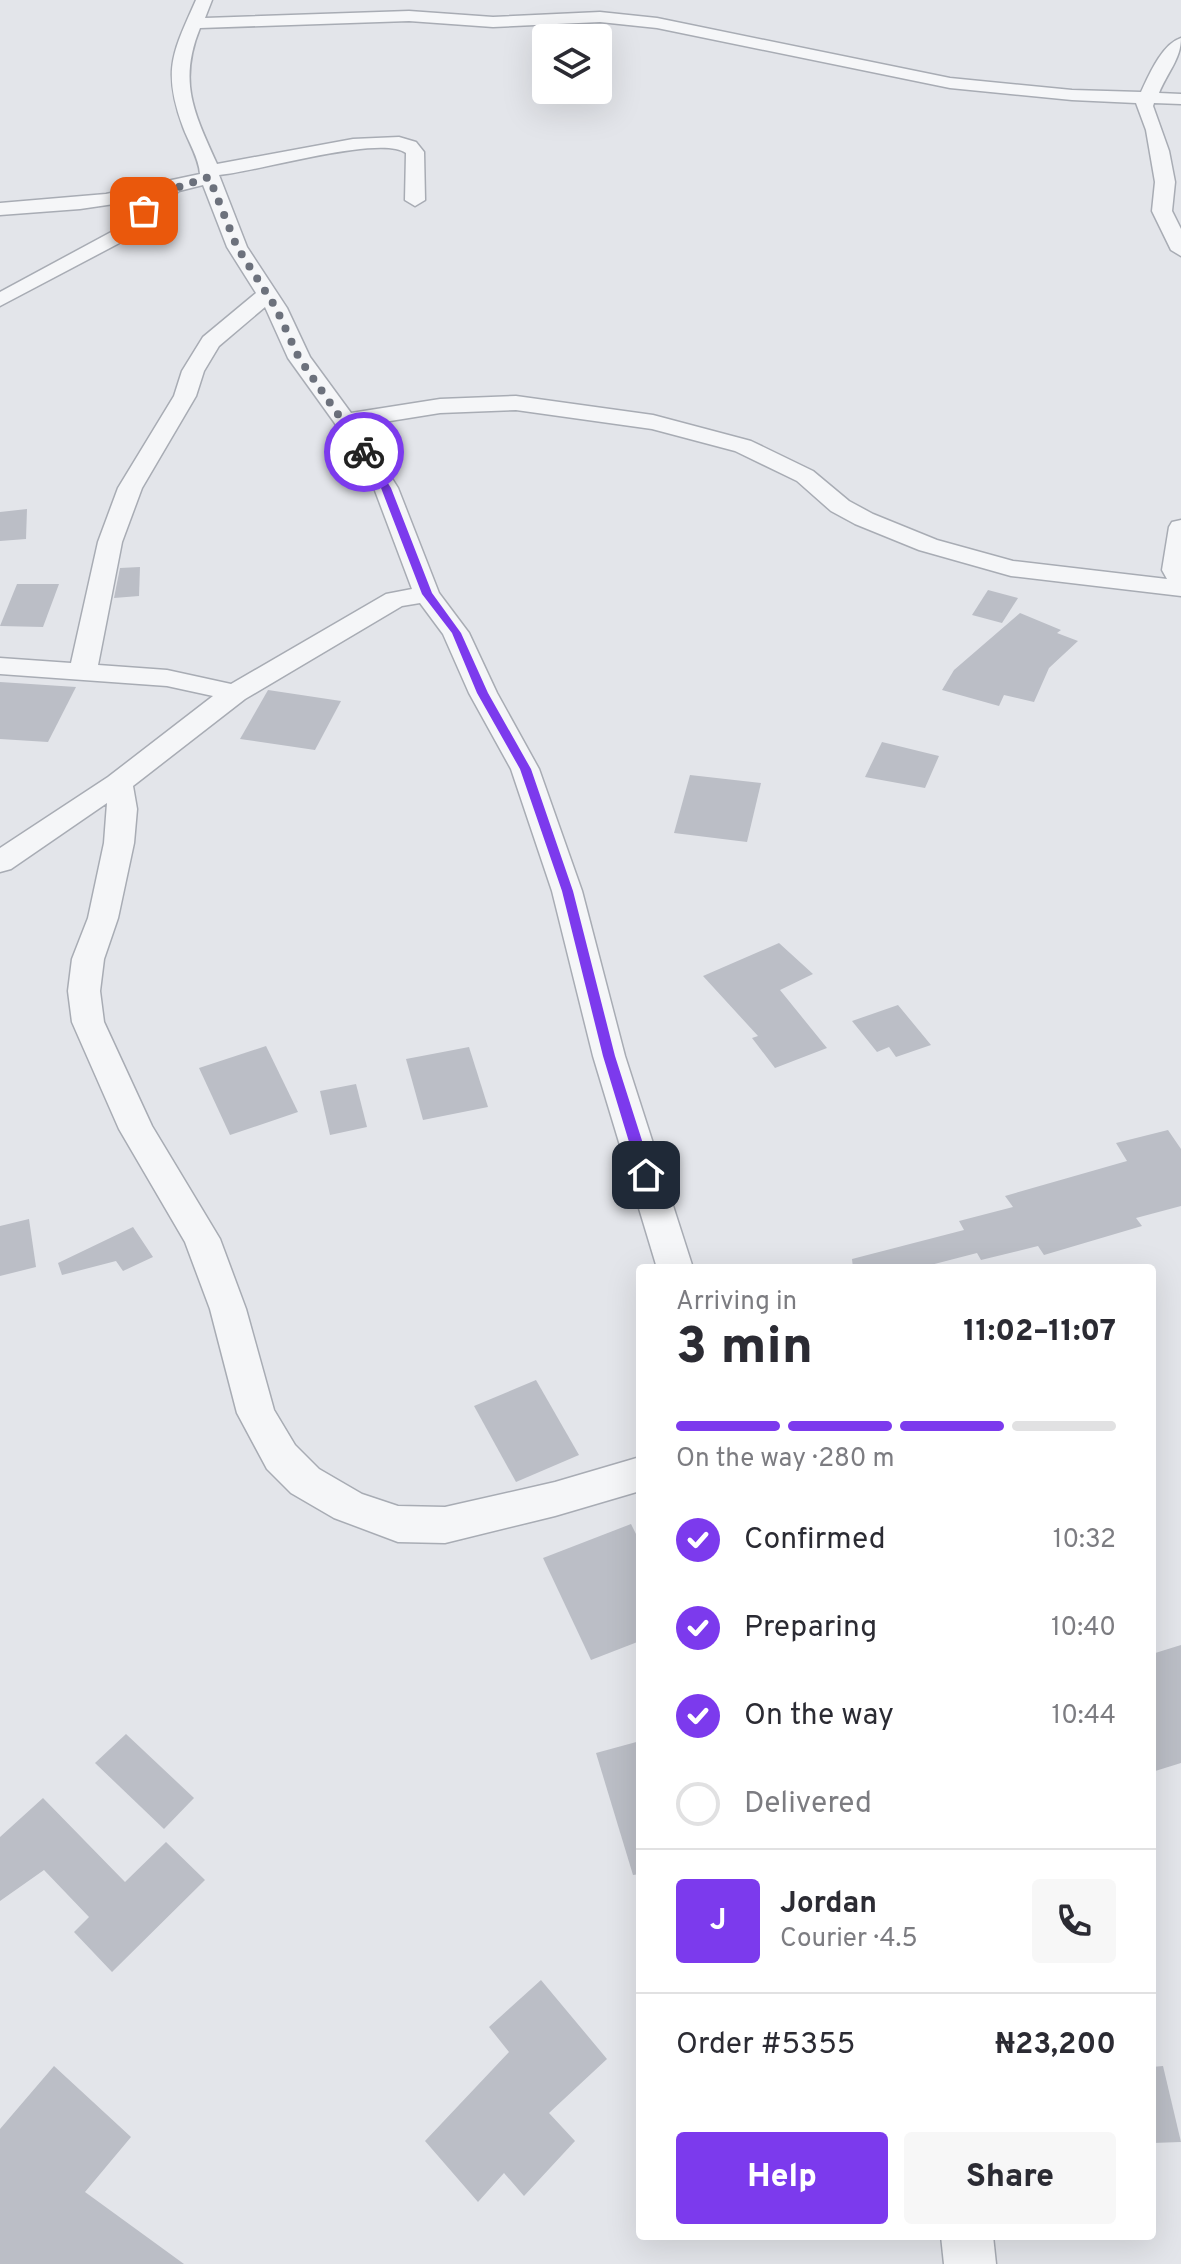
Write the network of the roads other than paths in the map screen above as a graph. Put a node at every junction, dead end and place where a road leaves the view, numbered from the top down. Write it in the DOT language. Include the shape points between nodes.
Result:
graph roads {
  1 [pos="199,12"];
  2 [pos="1181,43"];
  3 [pos="1146,96"];
  4 [pos="1181,99"];
  5 [pos="210,174"];
  6 [pos="173,189"];
  7 [pos="415,200"];
  8 [pos="0,209"];
  9 [pos="1181,250"];
  10 [pos="267,294"];
  11 [pos="0,300"];
  12 [pos="345,421"];
  13 [pos="1181,527"];
  14 [pos="1181,585"];
  15 [pos="427,594"];
  16 [pos="0,666"];
  17 [pos="83,671"];
  18 [pos="235,693"];
  19 [pos="118,783"];
  20 [pos="0,862"];
  21 [pos="674,1264"];
  22 [pos="636,1475"];
  23 [pos="967,2240"];
  24 [pos="970,2264"];
  1 -- 3 [label="street" via="229,20 409,16 493,22 600,17 657,23 950,83"];
  1 -- 5 [label="street" via="178,72"];
  2 -- 3 [label="street"];
  3 -- 4 [label="street"];
  3 -- 9 [label="street" via="1144,106 1155,130 1165,182 1162,211"];
  5 -- 6 [label="street"];
  5 -- 7 [label="street" via="331,149 399,143 415,152"];
  5 -- 10 [label="street" via="237,247"];
  6 -- 8 [label="street"];
  6 -- 11 [label="street" via="120,235"];
  10 -- 12 [label="street" via="299,358"];
  10 -- 17 [label="street" via="211,342 130,488 110,542"];
  12 -- 14 [label="street" via="440,406 516,403 653,422 743,446 805,476 864,519 928,545 1011,568"];
  12 -- 15 [label="street" via="386,488"];
  13 -- 14 [label="street" via="1175,570"];
  15 -- 18 [label="street" via="395,599"];
  15 -- 21 [label="street" via="456,633 525,769 567,891 609,1056"];
  16 -- 17 [label="street"];
  17 -- 18 [label="street" via="167,678"];
  18 -- 19 [label="street"];
  19 -- 20 [label="street"];
  19 -- 22 [label="street" via="123,809 119,843 88,959 88,1022 136,1129 202,1239 228,1309 256,1413 281,1457 305,1481 348,1506 398,1524 445,1525"];
  23 -- 24 [label="street"];
}
